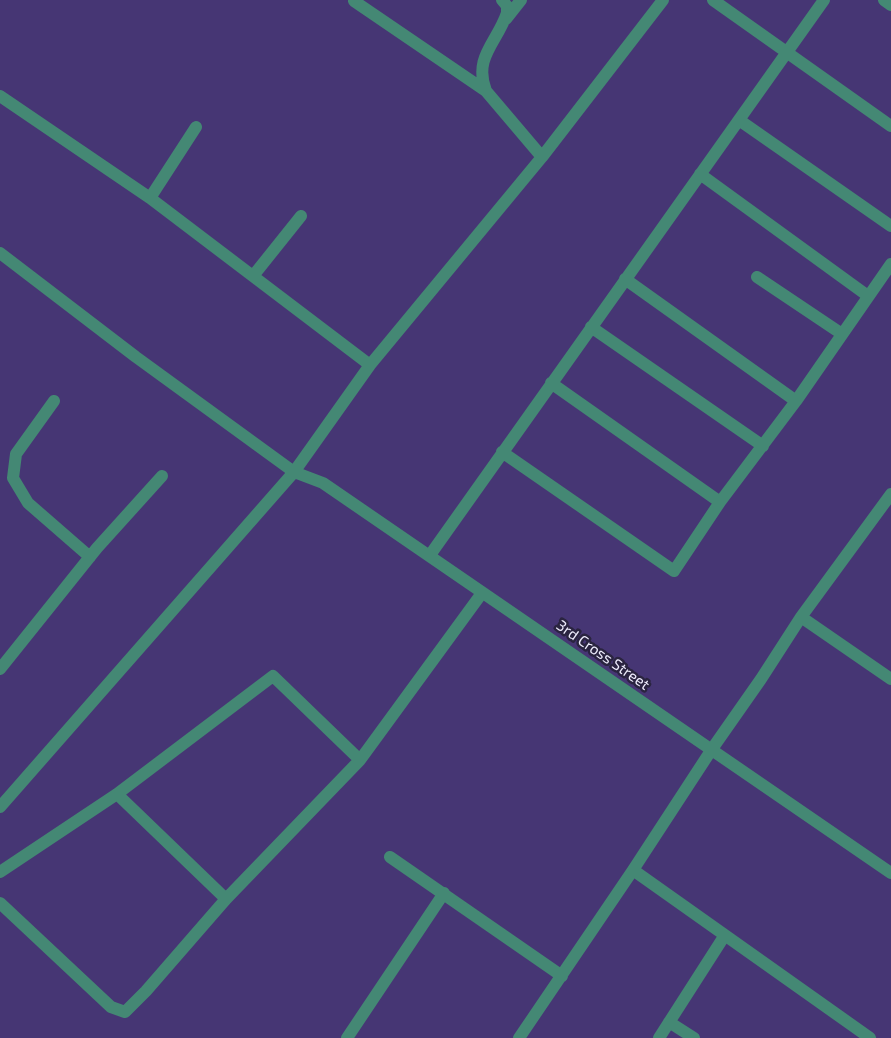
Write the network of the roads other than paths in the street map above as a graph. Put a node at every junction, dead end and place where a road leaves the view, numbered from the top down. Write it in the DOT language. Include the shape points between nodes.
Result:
graph roads {
  1 [pos="502,0"];
  2 [pos="520,0"];
  3 [pos="663,0"];
  4 [pos="713,0"];
  5 [pos="824,0"];
  6 [pos="884,0"];
  7 [pos="354,1"];
  8 [pos="891,5"];
  9 [pos="504,21"];
  10 [pos="787,52"];
  11 [pos="486,91"];
  12 [pos="0,96"];
  13 [pos="739,120"];
  14 [pos="891,126"];
  15 [pos="196,127"];
  16 [pos="542,156"];
  17 [pos="700,174"];
  18 [pos="150,198"];
  19 [pos="301,216"];
  20 [pos="891,226"];
  21 [pos="0,253"];
  22 [pos="891,264"];
  23 [pos="253,276"];
  24 [pos="757,276"];
  25 [pos="625,279"];
  26 [pos="868,296"];
  27 [pos="591,327"];
  28 [pos="842,334"];
  29 [pos="370,365"];
  30 [pos="551,383"];
  31 [pos="54,400"];
  32 [pos="796,401"];
  33 [pos="763,446"];
  34 [pos="502,452"];
  35 [pos="294,472"];
  36 [pos="162,476"];
  37 [pos="891,494"];
  38 [pos="720,502"];
  39 [pos="430,555"];
  40 [pos="90,557"];
  41 [pos="482,593"];
  42 [pos="802,617"];
  43 [pos="0,669"];
  44 [pos="891,679"];
  45 [pos="712,749"];
  46 [pos="360,760"];
  47 [pos="117,794"];
  48 [pos="0,807"];
  49 [pos="390,857"];
  50 [pos="633,870"];
  51 [pos="0,872"];
  52 [pos="891,873"];
  53 [pos="444,893"];
  54 [pos="226,899"];
  55 [pos="0,903"];
  56 [pos="725,935"];
  57 [pos="562,976"];
  58 [pos="669,1022"];
  59 [pos="347,1038"];
  60 [pos="519,1038"];
  61 [pos="659,1038"];
  62 [pos="694,1038"];
  63 [pos="870,1038"];
  1 -- 9 [label="street" via="507,6"];
  2 -- 9 [label="street"];
  3 -- 16 [label="street"];
  4 -- 10 [label="street"];
  5 -- 10 [label="street"];
  6 -- 8 [label="street"];
  7 -- 11 [label="street"];
  9 -- 11 [label="street" via="484,60 482,79"];
  10 -- 13 [label="street"];
  10 -- 14 [label="street"];
  11 -- 16 [label="street"];
  12 -- 18 [label="street"];
  13 -- 17 [label="street"];
  13 -- 20 [label="street"];
  15 -- 18 [label="street"];
  16 -- 29 [label="street"];
  17 -- 25 [label="street"];
  17 -- 26 [label="street"];
  18 -- 23 [label="street"];
  19 -- 23 [label="street"];
  21 -- 35 [label="street, 3rd Cross Street"];
  22 -- 26 [label="street"];
  23 -- 29 [label="street"];
  24 -- 28 [label="street"];
  25 -- 27 [label="street"];
  25 -- 32 [label="street"];
  26 -- 28 [label="street"];
  27 -- 30 [label="street"];
  27 -- 33 [label="street"];
  28 -- 32 [label="street"];
  29 -- 35 [label="street"];
  30 -- 34 [label="street"];
  30 -- 38 [label="street"];
  31 -- 40 [label="street" via="16,454 13,478 28,503"];
  32 -- 33 [label="street"];
  33 -- 38 [label="street"];
  34 -- 38 [label="street" via="674,571"];
  34 -- 39 [label="street"];
  35 -- 39 [label="street, 3rd Cross Street" via="323,482"];
  35 -- 48 [label="street"];
  36 -- 40 [label="street"];
  37 -- 42 [label="street"];
  39 -- 41 [label="street, 3rd Cross Street"];
  40 -- 43 [label="street"];
  41 -- 45 [label="street, 3rd Cross Street"];
  41 -- 46 [label="street"];
  42 -- 44 [label="street"];
  42 -- 45 [label="street"];
  45 -- 50 [label="street"];
  45 -- 52 [label="street, 3rd Cross Street"];
  46 -- 47 [label="street" via="274,676"];
  46 -- 54 [label="street"];
  47 -- 51 [label="street"];
  47 -- 54 [label="street"];
  49 -- 53 [label="street"];
  50 -- 56 [label="street"];
  50 -- 57 [label="street"];
  53 -- 57 [label="street"];
  53 -- 59 [label="street"];
  54 -- 55 [label="street" via="125,1012 111,1007"];
  56 -- 58 [label="street"];
  56 -- 63 [label="street"];
  57 -- 60 [label="street"];
  58 -- 61 [label="street"];
  58 -- 62 [label="street"];
}
